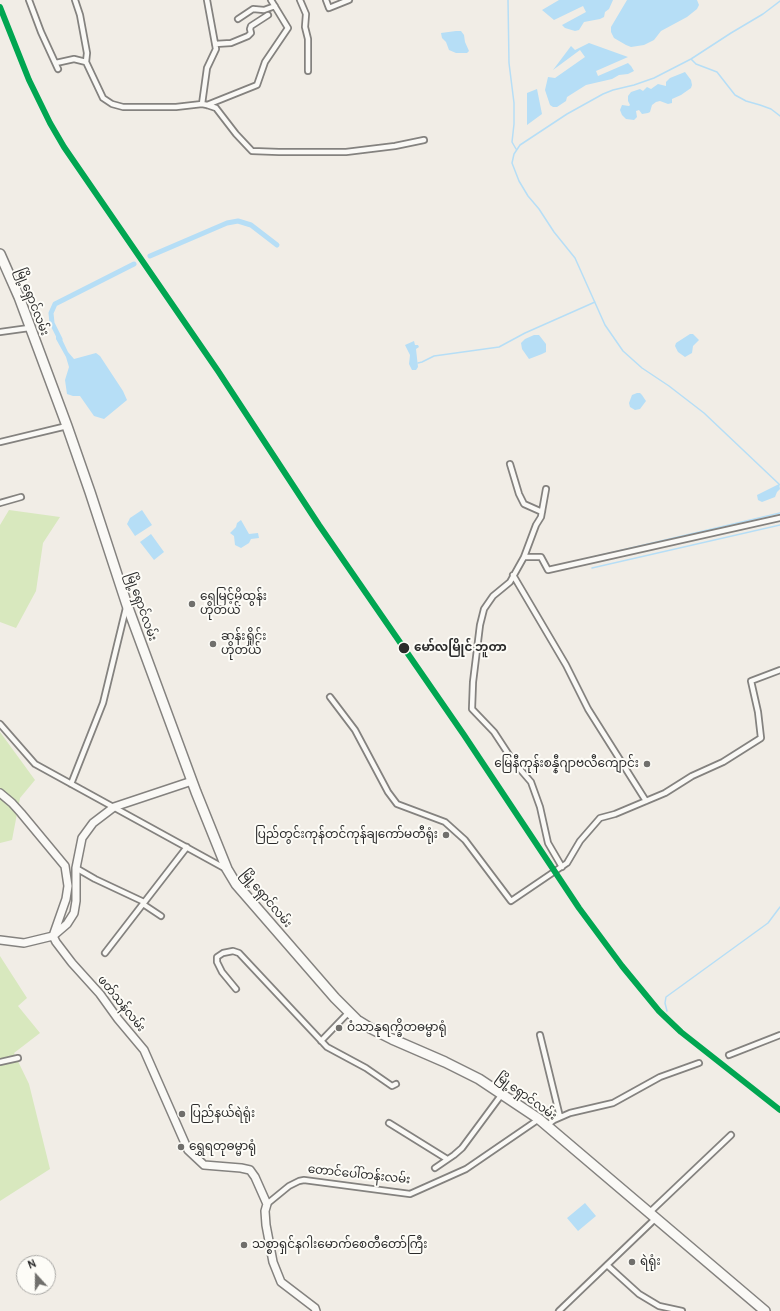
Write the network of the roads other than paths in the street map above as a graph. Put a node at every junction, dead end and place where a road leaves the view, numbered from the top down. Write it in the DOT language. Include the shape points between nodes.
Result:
graph roads {
  1 [pos="29,0"];
  2 [pos="75,0"];
  3 [pos="207,0"];
  4 [pos="271,0"];
  5 [pos="300,0"];
  6 [pos="326,0"];
  7 [pos="349,0"];
  8 [pos="275,6"];
  9 [pos="268,15"];
  10 [pos="238,19"];
  11 [pos="215,44"];
  12 [pos="86,62"];
  13 [pos="56,63"];
  14 [pos="58,69"];
  15 [pos="308,71"];
  16 [pos="204,104"];
  17 [pos="424,140"];
  18 [pos="0,254"];
  19 [pos="30,328"];
  20 [pos="0,332"];
  21 [pos="67,426"];
  22 [pos="0,442"];
  23 [pos="510,464"];
  24 [pos="546,489"];
  25 [pos="21,497"];
  26 [pos="0,503"];
  27 [pos="542,512"];
  28 [pos="780,518"];
  29 [pos="524,557"];
  30 [pos="513,575"];
  31 [pos="127,605"];
  32 [pos="780,670"];
  33 [pos="330,697"];
  34 [pos="0,724"];
  35 [pos="192,781"];
  36 [pos="71,784"];
  37 [pos="0,793"];
  38 [pos="646,801"];
  39 [pos="114,807"];
  40 [pos="187,848"];
  41 [pos="562,867"];
  42 [pos="76,868"];
  43 [pos="226,869"];
  44 [pos="143,903"];
  45 [pos="162,916"];
  46 [pos="54,936"];
  47 [pos="0,940"];
  48 [pos="105,954"];
  49 [pos="236,989"];
  50 [pos="349,1012"];
  51 [pos="540,1035"];
  52 [pos="780,1035"];
  53 [pos="321,1041"];
  54 [pos="728,1055"];
  55 [pos="18,1058"];
  56 [pos="0,1062"];
  57 [pos="699,1063"];
  58 [pos="396,1084"];
  59 [pos="502,1094"];
  60 [pos="560,1117"];
  61 [pos="543,1122"];
  62 [pos="389,1123"];
  63 [pos="732,1135"];
  64 [pos="448,1159"];
  65 [pos="434,1168"];
  66 [pos="267,1204"];
  67 [pos="653,1215"];
  68 [pos="608,1265"];
  69 [pos="316,1311"];
  70 [pos="559,1311"];
  71 [pos="682,1311"];
  72 [pos="765,1311"];
  1 -- 13 [label="street"];
  2 -- 12 [label="street" via="80,15"];
  3 -- 11 [label="street"];
  4 -- 8 [label="street"];
  5 -- 15 [label="street" via="306,14"];
  6 -- 7 [label="street" via="329,8"];
  8 -- 10 [label="street" via="264,10 253,9"];
  8 -- 16 [label="street" via="288,28 265,62 257,85"];
  9 -- 11 [label="street" via="251,26 251,33 248,36 231,43"];
  11 -- 16 [label="street" via="216,49 207,68"];
  12 -- 13 [label="street" via="74,59"];
  12 -- 16 [label="street" via="104,98 112,104 123,107"];
  13 -- 14 [label="street"];
  16 -- 17 [label="street" via="216,108 252,150 346,152"];
  18 -- 19 [label="highway, မြို့ရှောင်လမ်း"];
  19 -- 20 [label="street"];
  19 -- 21 [label="highway, မြို့ရှောင်လမ်း"];
  21 -- 22 [label="street"];
  21 -- 31 [label="highway, မြို့ရှောင်လမ်း"];
  23 -- 27 [label="street" via="524,504"];
  24 -- 27 [label="street"];
  25 -- 26 [label="street"];
  27 -- 29 [label="street"];
  28 -- 29 [label="street" via="548,570 541,557"];
  29 -- 30 [label="street"];
  30 -- 38 [label="street" via="566,665 588,709"];
  30 -- 41 [label="street" via="510,582 493,596 484,609 473,682 472,708 494,732 531,782 540,806 548,843"];
  31 -- 35 [label="highway, မြို့ရှောင်လမ်း"];
  31 -- 36 [label="street" via="103,703"];
  32 -- 38 [label="street" via="751,681 758,712 760,738 723,762"];
  33 -- 41 [label="street" via="354,730 397,804 445,822 465,840 511,901"];
  34 -- 36 [label="street" via="35,764"];
  35 -- 39 [label="street"];
  35 -- 43 [label="highway, မြို့ရှောင်လမ်း"];
  36 -- 39 [label="street"];
  37 -- 46 [label="street" via="21,812 65,866 68,886 66,899"];
  38 -- 41 [label="street" via="600,818"];
  39 -- 40 [label="street"];
  39 -- 42 [label="street" via="92,823 82,838"];
  40 -- 43 [label="street"];
  40 -- 44 [label="street"];
  42 -- 44 [label="street"];
  42 -- 46 [label="street" via="74,913"];
  43 -- 50 [label="highway, မြို့ရှောင်လမ်း" via="276,931"];
  44 -- 45 [label="street"];
  44 -- 48 [label="street"];
  46 -- 47 [label="street" via="24,943"];
  46 -- 66 [label="street, ဖတ်သန်လမ်း" via="72,963 144,1050 188,1150 204,1165 250,1170 256,1177"];
  49 -- 53 [label="street" via="217,962 217,957 223,952 239,953"];
  50 -- 53 [label="street"];
  50 -- 59 [label="highway, မြို့ရှောင်လမ်း" via="370,1028 479,1079"];
  51 -- 60 [label="street"];
  52 -- 54 [label="street"];
  53 -- 58 [label="street" via="392,1086"];
  55 -- 56 [label="street"];
  57 -- 60 [label="street, တောင်ပေါ်တန်းလမ်း" via="660,1077 613,1103"];
  59 -- 61 [label="highway, မြို့ရှောင်လမ်း"];
  59 -- 64 [label="street" via="462,1148"];
  60 -- 61 [label="street, တောင်ပေါ်တန်းလမ်း"];
  61 -- 66 [label="street, တောင်ပေါ်တန်းလမ်း" via="466,1169 410,1194 304,1180 289,1186"];
  61 -- 67 [label="highway, မြို့ရှောင်လမ်း"];
  62 -- 64 [label="street"];
  63 -- 67 [label="street"];
  64 -- 65 [label="street"];
  66 -- 69 [label="street" via="266,1225 273,1262 281,1282"];
  67 -- 68 [label="street"];
  67 -- 72 [label="highway, မြို့ရှောင်လမ်း"];
  68 -- 70 [label="street"];
  68 -- 71 [label="street" via="646,1298 659,1306"];
}
